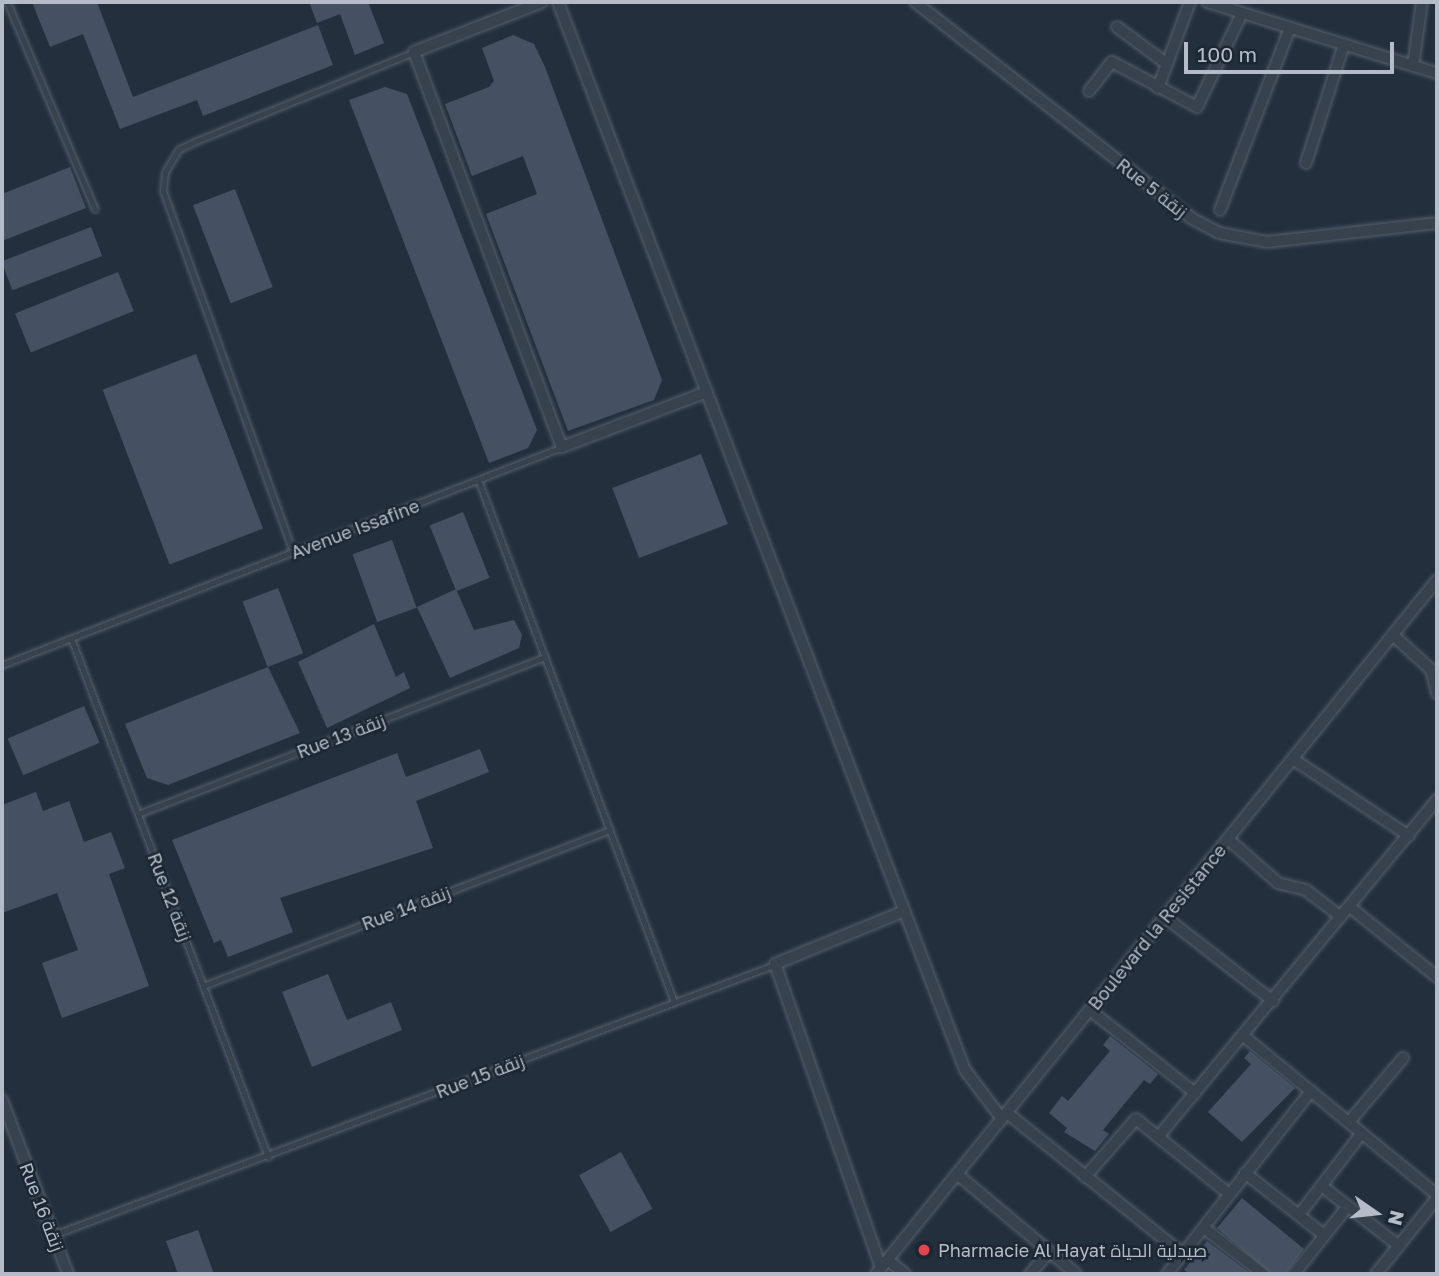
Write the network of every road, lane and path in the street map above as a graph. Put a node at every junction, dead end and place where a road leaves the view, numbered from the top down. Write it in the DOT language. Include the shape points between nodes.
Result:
graph roads {
  1 [pos="8,2"];
  2 [pos="542,2"];
  3 [pos="558,2"];
  4 [pos="915,2"];
  5 [pos="1190,2"];
  6 [pos="1207,2"];
  7 [pos="1422,2"];
  8 [pos="1242,13"];
  9 [pos="1117,27"];
  10 [pos="1290,27"];
  11 [pos="1344,44"];
  12 [pos="414,52"];
  13 [pos="1167,64"];
  14 [pos="1413,66"];
  15 [pos="1437,73"];
  16 [pos="1158,88"];
  17 [pos="1089,91"];
  18 [pos="1306,163"];
  19 [pos="95,209"];
  20 [pos="1220,210"];
  21 [pos="1437,223"];
  22 [pos="707,392"];
  23 [pos="562,447"];
  24 [pos="479,482"];
  25 [pos="293,552"];
  26 [pos="1437,580"];
  27 [pos="1393,635"];
  28 [pos="71,638"];
  29 [pos="545,657"];
  30 [pos="2,665"];
  31 [pos="1434,672"];
  32 [pos="1437,693"];
  33 [pos="1293,759"];
  34 [pos="1437,800"];
  35 [pos="138,814"];
  36 [pos="610,830"];
  37 [pos="1409,836"];
  38 [pos="1228,839"];
  39 [pos="1350,907"];
  40 [pos="904,911"];
  41 [pos="1165,916"];
  42 [pos="1341,917"];
  43 [pos="775,964"];
  44 [pos="1437,977"];
  45 [pos="203,986"];
  46 [pos="1273,1001"];
  47 [pos="674,1002"];
  48 [pos="1090,1010"];
  49 [pos="1246,1038"];
  50 [pos="1403,1058"];
  51 [pos="1311,1091"];
  52 [pos="1195,1093"];
  53 [pos="2,1100"];
  54 [pos="1004,1116"];
  55 [pos="1349,1122"];
  56 [pos="1362,1133"];
  57 [pos="1158,1137"];
  58 [pos="268,1157"];
  59 [pos="1245,1173"];
  60 [pos="957,1174"];
  61 [pos="1085,1177"];
  62 [pos="1322,1187"];
  63 [pos="1229,1194"];
  64 [pos="1437,1197"];
  65 [pos="1347,1207"];
  66 [pos="1299,1215"];
  67 [pos="1204,1228"];
  68 [pos="53,1235"];
  69 [pos="1324,1235"];
  70 [pos="1399,1246"];
  71 [pos="1048,1253"];
  72 [pos="1183,1254"];
  73 [pos="882,1267"];
  74 [pos="1174,1272"];
  75 [pos="68,1274"];
  76 [pos="905,1274"];
  77 [pos="1030,1274"];
  78 [pos="1076,1274"];
  79 [pos="1264,1274"];
  80 [pos="1294,1274"];
  81 [pos="1376,1274"];
  1 -- 19 [label="lane"];
  2 -- 12 [label="street"];
  3 -- 22 [label="street"];
  4 -- 21 [label="street, Rue 5 زنقة" via="1191,218 1219,233 1267,242"];
  5 -- 13 [label="street"];
  6 -- 8 [label="street"];
  7 -- 14 [label="street"];
  8 -- 10 [label="street"];
  8 -- 16 [label="street" via="1202,103 1192,106"];
  9 -- 13 [label="street"];
  10 -- 11 [label="street"];
  10 -- 20 [label="street"];
  11 -- 14 [label="street"];
  11 -- 18 [label="street"];
  12 -- 23 [label="street"];
  12 -- 25 [label="lane" via="196,141 180,149 165,172 163,191"];
  13 -- 16 [label="street"];
  14 -- 15 [label="street"];
  16 -- 17 [label="street" via="1111,61"];
  22 -- 23 [label="street, Avenue Issafine"];
  22 -- 40 [label="street"];
  23 -- 24 [label="lane, Avenue Issafine"];
  24 -- 25 [label="lane, Avenue Issafine"];
  24 -- 29 [label="lane"];
  25 -- 28 [label="lane, Avenue Issafine"];
  26 -- 27 [label="street, Boulevard la Resistance"];
  27 -- 31 [label="street"];
  27 -- 33 [label="street, Boulevard la Resistance"];
  28 -- 30 [label="lane, Avenue Issafine"];
  28 -- 35 [label="lane, Rue 12 زنقة"];
  29 -- 35 [label="lane, Rue 13 زنقة"];
  29 -- 36 [label="lane"];
  31 -- 32 [label="street"];
  33 -- 37 [label="street"];
  33 -- 38 [label="street, Boulevard la Resistance"];
  34 -- 37 [label="street"];
  35 -- 45 [label="lane, Rue 12 زنقة"];
  36 -- 45 [label="lane, Rue 14 زنقة"];
  36 -- 47 [label="lane"];
  37 -- 39 [label="street"];
  38 -- 41 [label="street, Boulevard la Resistance"];
  38 -- 42 [label="street" via="1279,883 1306,890"];
  39 -- 42 [label="street"];
  39 -- 44 [label="street"];
  40 -- 43 [label="street, Rue 15 زنقة"];
  40 -- 54 [label="street" via="970,1081"];
  41 -- 46 [label="street"];
  41 -- 48 [label="street, Boulevard la Resistance"];
  42 -- 46 [label="street"];
  43 -- 47 [label="lane, Rue 15 زنقة"];
  43 -- 73 [label="street"];
  45 -- 58 [label="lane, Rue 12 زنقة"];
  46 -- 49 [label="street"];
  47 -- 58 [label="lane, Rue 15 زنقة"];
  48 -- 52 [label="street"];
  48 -- 54 [label="street, Boulevard la Resistance"];
  49 -- 51 [label="street"];
  49 -- 52 [label="street"];
  50 -- 55 [label="street"];
  51 -- 55 [label="street"];
  51 -- 59 [label="street"];
  52 -- 57 [label="street"];
  53 -- 68 [label="street, Rue 16 زنقة"];
  54 -- 60 [label="street, Boulevard la Resistance"];
  54 -- 61 [label="street"];
  55 -- 56 [label="street"];
  56 -- 62 [label="street"];
  56 -- 64 [label="street"];
  57 -- 61 [label="street" via="1133,1120"];
  57 -- 63 [label="street"];
  58 -- 68 [label="lane, Rue 15 زنقة"];
  59 -- 63 [label="street"];
  59 -- 66 [label="street"];
  60 -- 71 [label="street"];
  60 -- 73 [label="street, Boulevard la Resistance"];
  61 -- 72 [label="street"];
  62 -- 65 [label="street"];
  62 -- 66 [label="street"];
  63 -- 67 [label="street"];
  64 -- 70 [label="street"];
  65 -- 69 [label="street"];
  65 -- 70 [label="street"];
  66 -- 69 [label="street"];
  67 -- 72 [label="street"];
  67 -- 79 [label="street"];
  68 -- 75 [label="street, Rue 16 زنقة"];
  69 -- 80 [label="street"];
  70 -- 81 [label="street"];
  71 -- 77 [label="street"];
  71 -- 78 [label="street"];
  72 -- 74 [label="street"];
  73 -- 76 [label="street"];
}
